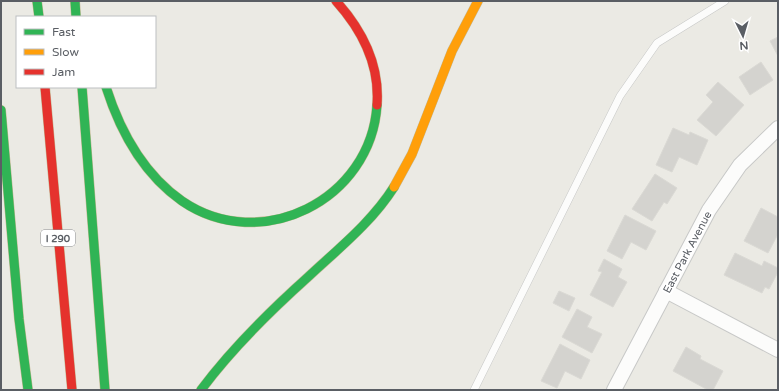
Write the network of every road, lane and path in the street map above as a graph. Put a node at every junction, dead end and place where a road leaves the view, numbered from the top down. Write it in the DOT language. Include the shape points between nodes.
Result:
graph roads {
  1 [pos="37,1"];
  2 [pos="75,1"];
  3 [pos="336,1"];
  4 [pos="478,1"];
  5 [pos="726,1"];
  6 [pos="39,16"];
  7 [pos="76,16"];
  8 [pos="45,88"];
  9 [pos="82,88"];
  10 [pos="106,88"];
  11 [pos="1,110"];
  12 [pos="778,128"];
  13 [pos="666,291"];
  14 [pos="778,350"];
  15 [pos="28,390"];
  16 [pos="72,390"];
  17 [pos="104,390"];
  18 [pos="201,390"];
  19 [pos="474,390"];
  20 [pos="614,390"];
  1 -- 6 [label="highway"];
  2 -- 7 [label="highway"];
  3 -- 10 [label="highway" via="349,15 365,40 375,65 378,95 376,122 364,153 351,176 318,204 288,218 265,223 230,221 200,211 168,191 141,161 132,146"];
  4 -- 18 [label="highway" via="462,29 439,82 416,148 390,194 355,234 255,326 232,350"];
  5 -- 19 [label="lane" via="657,43 620,96"];
  8 -- 16 [label="highway, I 290"];
  9 -- 17 [label="highway"];
  11 -- 15 [label="highway" via="19,319"];
  12 -- 13 [label="street, East Park Avenue" via="740,165 722,190"];
  13 -- 14 [label="street"];
  13 -- 20 [label="street, East Park Avenue"];
}
